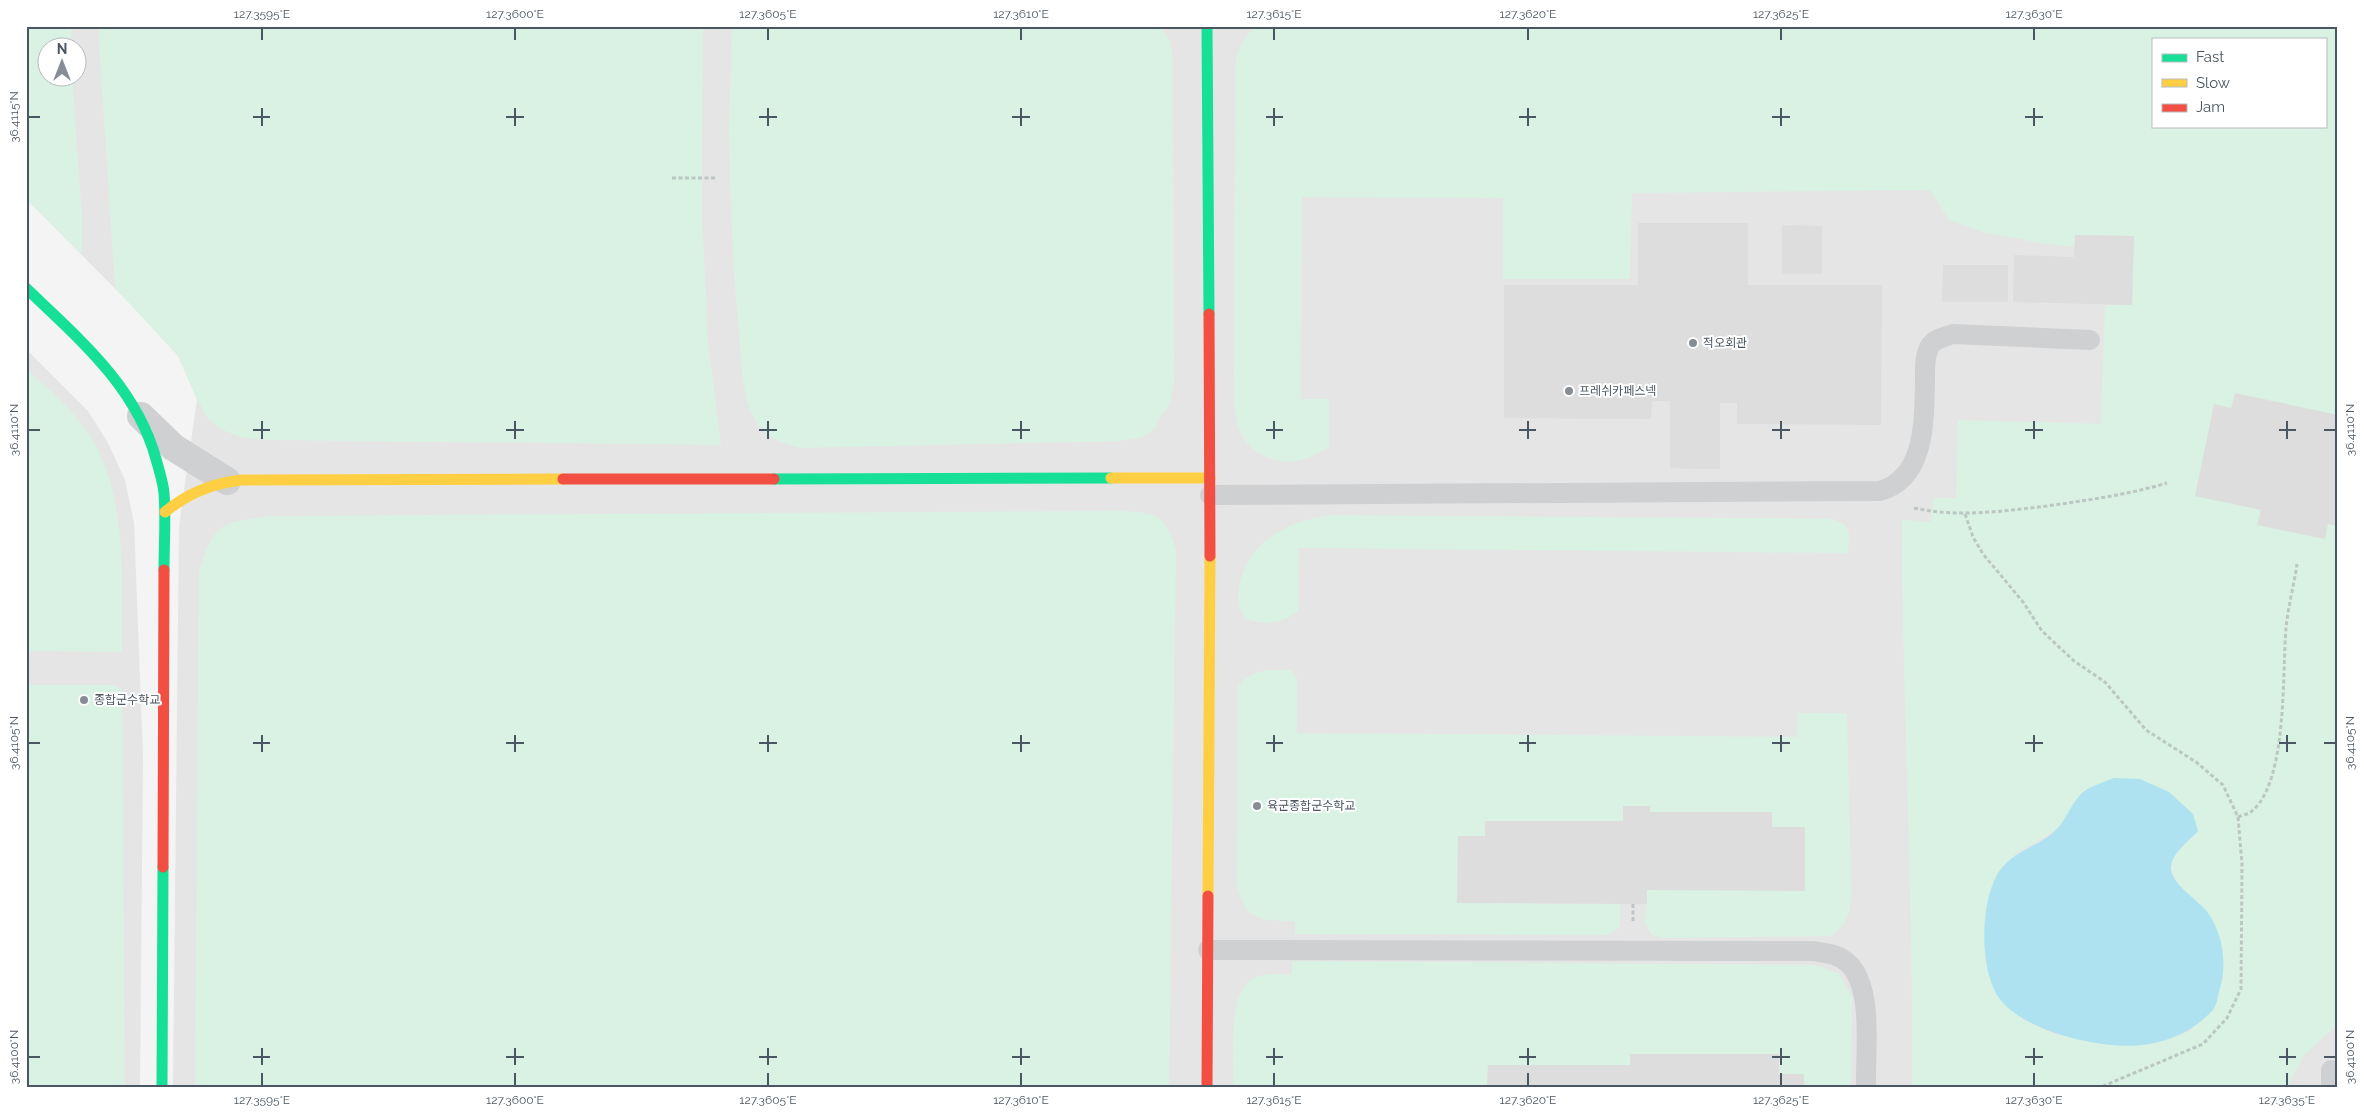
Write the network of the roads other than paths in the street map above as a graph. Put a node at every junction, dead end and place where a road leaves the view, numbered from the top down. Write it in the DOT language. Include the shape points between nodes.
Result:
graph roads {
  1 [pos="1207,26"];
  2 [pos="26,288"];
  3 [pos="2090,340"];
  4 [pos="140,416"];
  5 [pos="227,481"];
  6 [pos="1210,487"];
  7 [pos="165,512"];
  8 [pos="1208,950"];
  9 [pos="162,1087"];
  10 [pos="1207,1087"];
  11 [pos="1866,1087"];
  1 -- 6 [label="street"];
  2 -- 4 [label="street" via="112,373"];
  3 -- 6 [label="lane" via="1953,334 1939,338 1930,346 1926,358 1920,443 1914,463 1906,478 1894,487 1880,491"];
  4 -- 5 [label="street" via="174,447"];
  4 -- 7 [label="street" via="160,475"];
  5 -- 6 [label="street"];
  5 -- 7 [label="street" via="206,485"];
  6 -- 8 [label="street"];
  7 -- 9 [label="street"];
  8 -- 10 [label="street"];
  8 -- 11 [label="lane" via="1813,951 1832,954 1848,963 1859,978 1864,998"];
}
